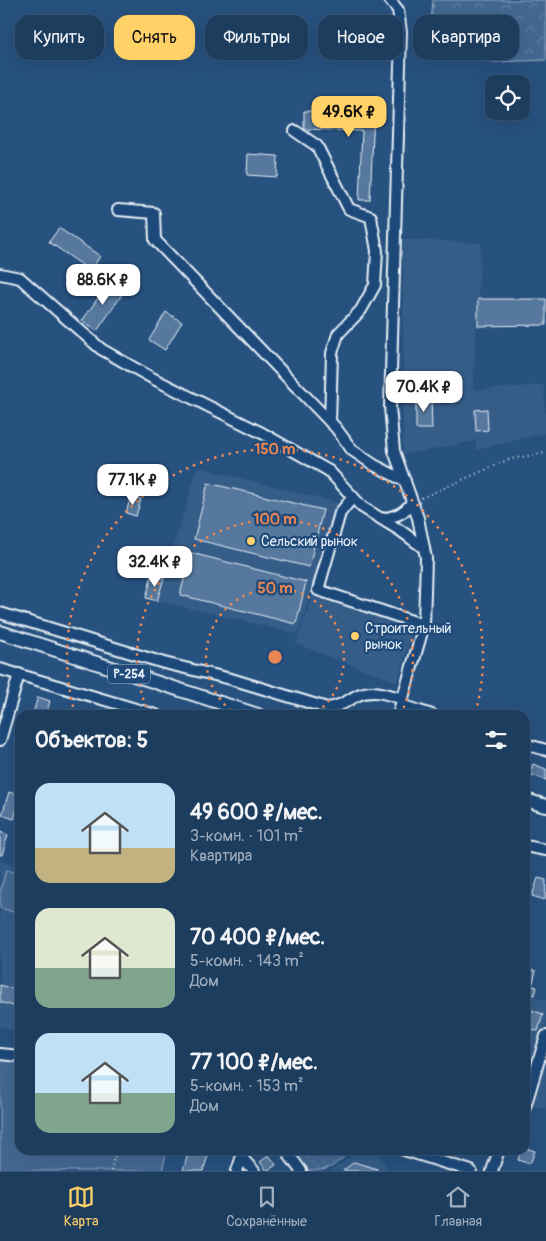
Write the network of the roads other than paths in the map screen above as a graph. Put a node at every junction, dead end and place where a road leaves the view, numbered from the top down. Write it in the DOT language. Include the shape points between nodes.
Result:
graph roads {
  1 [pos="390,0"];
  2 [pos="295,131"];
  3 [pos="118,210"];
  4 [pos="0,274"];
  5 [pos="330,422"];
  6 [pos="405,481"];
  7 [pos="353,497"];
  8 [pos="412,502"];
  9 [pos="382,519"];
  10 [pos="424,548"];
  11 [pos="0,614"];
  12 [pos="424,624"];
  13 [pos="0,632"];
  14 [pos="0,669"];
  15 [pos="19,674"];
  16 [pos="400,706"];
  17 [pos="139,710"];
  18 [pos="242,710"];
  19 [pos="414,710"];
  20 [pos="0,740"];
  21 [pos="530,745"];
  22 [pos="546,750"];
  23 [pos="530,801"];
  24 [pos="546,806"];
  25 [pos="530,847"];
  26 [pos="546,850"];
  27 [pos="546,1036"];
  28 [pos="0,1054"];
  29 [pos="15,1056"];
  30 [pos="530,1090"];
  31 [pos="243,1155"];
  32 [pos="244,1155"];
  33 [pos="291,1155"];
  34 [pos="420,1155"];
  35 [pos="497,1155"];
  36 [pos="237,1171"];
  37 [pos="254,1171"];
  38 [pos="301,1171"];
  39 [pos="471,1171"];
  40 [pos="492,1171"];
  1 -- 6 [label="street" via="398,10 401,32 390,408 394,451"];
  2 -- 5 [label="street" via="317,146 349,209 372,217 377,251 375,285 360,310 338,334 332,353"];
  3 -- 5 [label="street" via="154,212 155,240"];
  4 -- 7 [label="street" via="20,278 101,349 262,432 329,471"];
  5 -- 6 [label="street" via="352,450"];
  6 -- 8 [label="street"];
  7 -- 9 [label="street" via="362,507"];
  7 -- 12 [label="street" via="340,514 318,590"];
  8 -- 9 [label="street" via="397,516"];
  8 -- 10 [label="street"];
  9 -- 10 [label="street"];
  10 -- 12 [label="street"];
  11 -- 16 [label="street" via="327,708 373,692"];
  12 -- 16 [label="street"];
  13 -- 18 [label="main road, Р-254"];
  14 -- 15 [label="street"];
  15 -- 17 [label="street"];
  15 -- 20 [label="street"];
  16 -- 19 [label="street"];
  21 -- 22 [label="street"];
  23 -- 24 [label="main road"];
  25 -- 26 [label="street"];
  27 -- 30 [label="street"];
  28 -- 29 [label="street"];
  31 -- 36 [label="street"];
  32 -- 37 [label="street"];
  33 -- 38 [label="street"];
  34 -- 39 [label="street"];
  35 -- 40 [label="street"];
}
